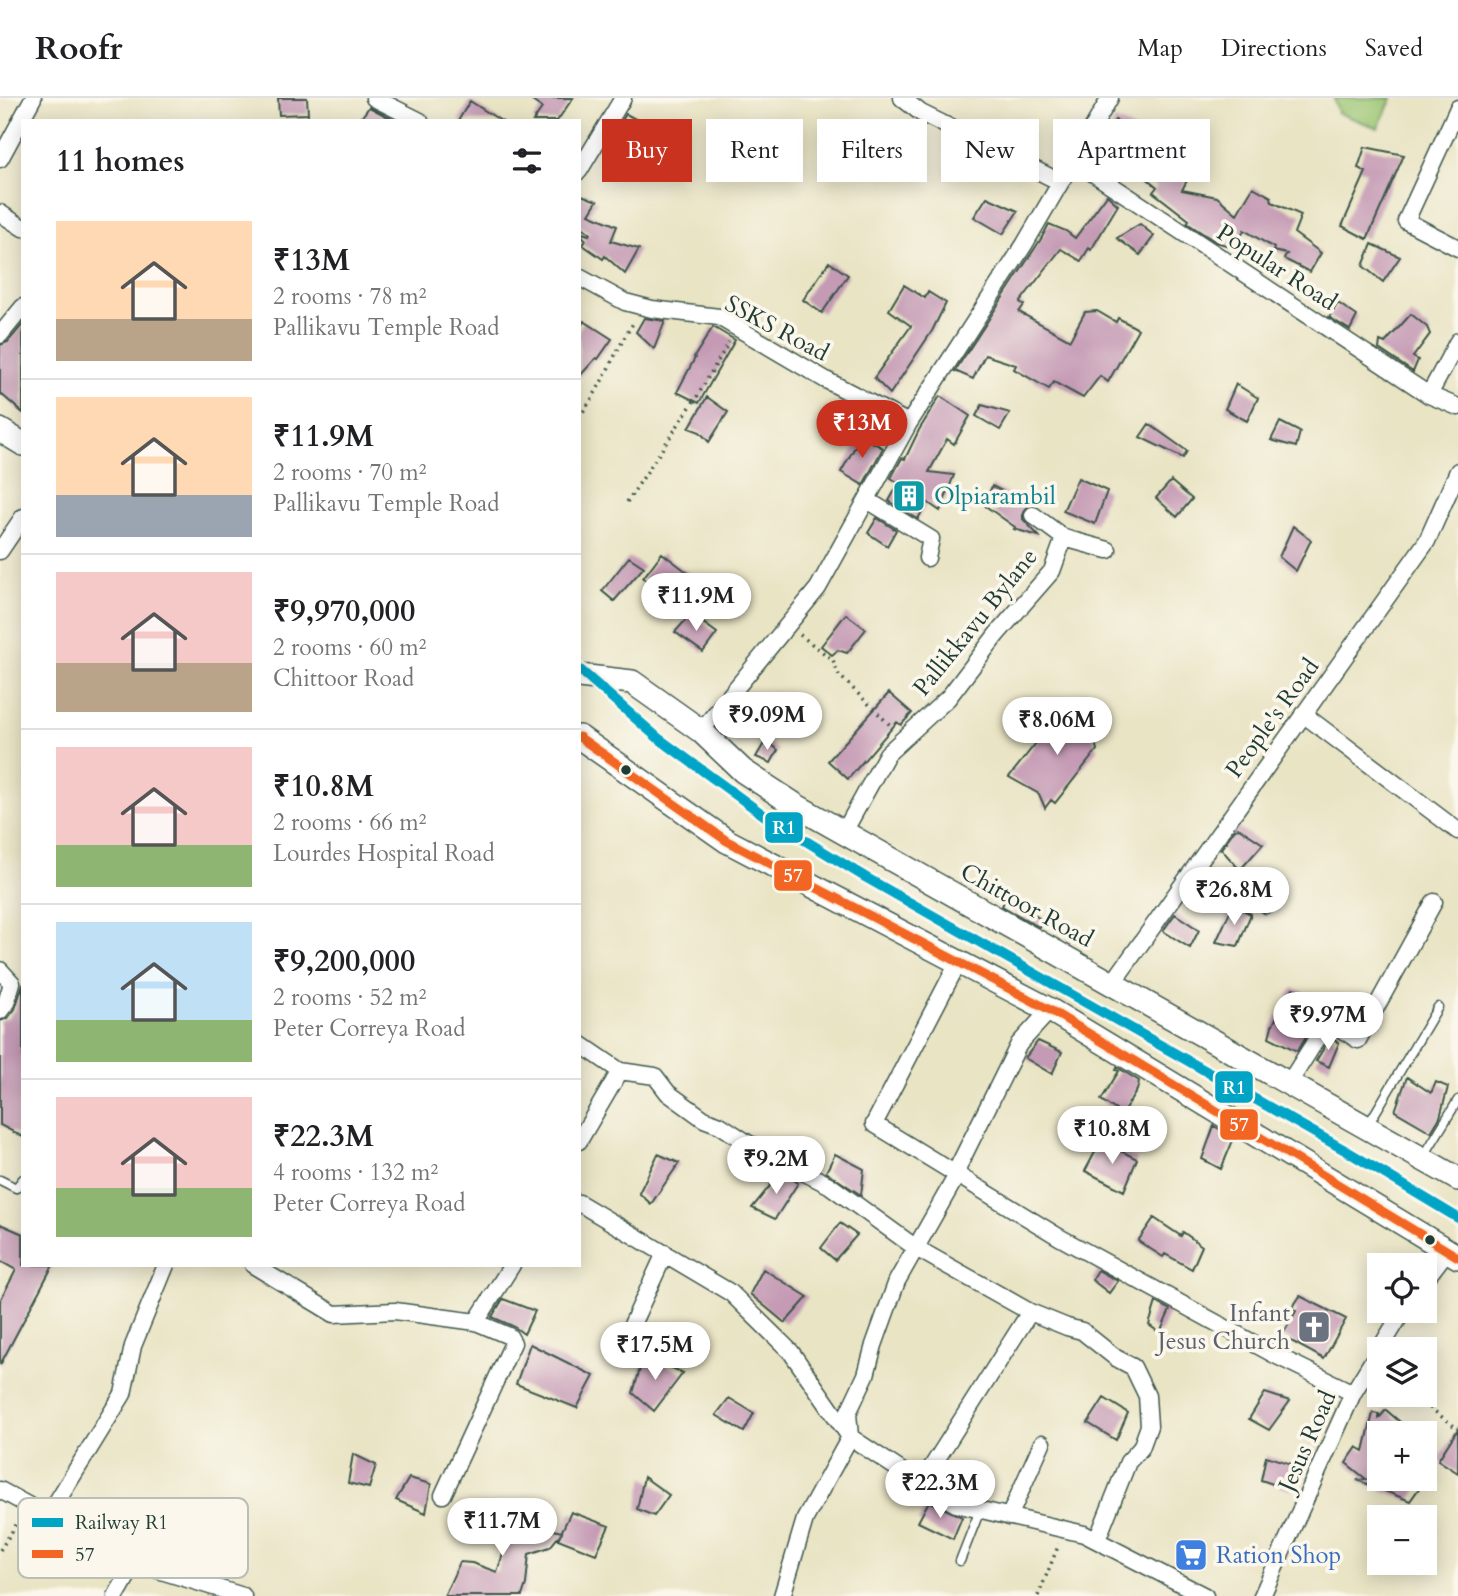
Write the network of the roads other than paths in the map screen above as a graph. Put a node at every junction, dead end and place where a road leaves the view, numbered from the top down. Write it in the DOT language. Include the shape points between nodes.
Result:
graph roads {
  1 [pos="33,98"];
  2 [pos="374,98"];
  3 [pos="623,98"];
  4 [pos="902,98"];
  5 [pos="1110,98"];
  6 [pos="1458,108"];
  7 [pos="22,119"];
  8 [pos="416,119"];
  9 [pos="1097,119"];
  10 [pos="21,120"];
  11 [pos="0,159"];
  12 [pos="581,169"];
  13 [pos="1053,179"];
  14 [pos="1060,182"];
  15 [pos="1106,182"];
  16 [pos="0,213"];
  17 [pos="21,227"];
  18 [pos="1458,248"];
  19 [pos="581,278"];
  20 [pos="21,309"];
  21 [pos="0,335"];
  22 [pos="1458,341"];
  23 [pos="1429,395"];
  24 [pos="1458,407"];
  25 [pos="909,423"];
  26 [pos="0,430"];
  27 [pos="21,443"];
  28 [pos="1458,471"];
  29 [pos="867,500"];
  30 [pos="1033,515"];
  31 [pos="21,520"];
  32 [pos="1064,538"];
  33 [pos="1108,550"];
  34 [pos="0,551"];
  35 [pos="927,558"];
  36 [pos="581,676"];
  37 [pos="1303,714"];
  38 [pos="701,731"];
  39 [pos="581,738"];
  40 [pos="1458,831"];
  41 [pos="844,832"];
  42 [pos="1197,862"];
  43 [pos="1434,902"];
  44 [pos="1266,909"];
  45 [pos="958,963"];
  46 [pos="0,970"];
  47 [pos="1112,984"];
  48 [pos="1438,1007"];
  49 [pos="1050,1010"];
  50 [pos="0,1011"];
  51 [pos="581,1043"];
  52 [pos="621,1071"];
  53 [pos="1289,1083"];
  54 [pos="1458,1100"];
  55 [pos="1367,1127"];
  56 [pos="581,1138"];
  57 [pos="1423,1159"];
  58 [pos="957,1175"];
  59 [pos="1458,1179"];
  60 [pos="0,1180"];
  61 [pos="21,1182"];
  62 [pos="581,1204"];
  63 [pos="916,1248"];
  64 [pos="665,1253"];
  65 [pos="1452,1254"];
  66 [pos="165,1267"];
  67 [pos="256,1267"];
  68 [pos="511,1267"];
  69 [pos="1437,1268"];
  70 [pos="1030,1312"];
  71 [pos="476,1322"];
  72 [pos="1396,1323"];
  73 [pos="619,1344"];
  74 [pos="1353,1393"];
  75 [pos="849,1437"];
  76 [pos="1042,1443"];
  77 [pos="921,1484"];
  78 [pos="0,1490"];
  79 [pos="443,1495"];
  80 [pos="59,1498"];
  81 [pos="18,1500"];
  82 [pos="980,1510"];
  83 [pos="1009,1517"];
  84 [pos="1097,1540"];
  85 [pos="960,1561"];
  86 [pos="126,1578"];
  87 [pos="184,1578"];
  88 [pos="116,1596"];
  89 [pos="243,1596"];
  90 [pos="782,1596"];
  91 [pos="1205,1596"];
  92 [pos="1262,1596"];
  1 -- 7 [label="street"];
  2 -- 8 [label="street"];
  3 -- 12 [label="street"];
  4 -- 13 [label="street" via="921,113"];
  5 -- 9 [label="street"];
  6 -- 18 [label="street" via="1406,221"];
  10 -- 11 [label="street"];
  14 -- 25 [label="street"];
  15 -- 23 [label="street, Popular Road"];
  16 -- 17 [label="street"];
  19 -- 25 [label="street, SSKS Road" via="639,306 719,317"];
  20 -- 21 [label="street"];
  22 -- 23 [label="street"];
  23 -- 24 [label="street, Popular Road"];
  25 -- 29 [label="street"];
  26 -- 27 [label="main road"];
  28 -- 37 [label="street, People's Road" via="1427,541"];
  29 -- 35 [label="street" via="931,539"];
  29 -- 38 [label="street" via="818,588"];
  30 -- 32 [label="street"];
  31 -- 34 [label="street"];
  32 -- 33 [label="street"];
  32 -- 41 [label="street, Pallikkavu Bylane" via="1052,571 948,698 887,754"];
  36 -- 38 [label="main road, Chittoor Road" via="632,681"];
  37 -- 40 [label="street"];
  37 -- 42 [label="street, People's Road"];
  38 -- 41 [label="main road, Chittoor Road" via="743,771"];
  39 -- 45 [label="main road" via="727,841"];
  41 -- 47 [label="main road, Chittoor Road"];
  42 -- 44 [label="lane"];
  42 -- 47 [label="street, People's Road"];
  43 -- 53 [label="street" via="1358,1041 1328,1021"];
  45 -- 49 [label="main road"];
  45 -- 58 [label="street" via="874,1124"];
  46 -- 50 [label="street" via="12,983"];
  47 -- 53 [label="main road, Chittoor Road"];
  48 -- 55 [label="lane"];
  49 -- 58 [label="street" via="1019,1044"];
  49 -- 65 [label="main road"];
  51 -- 52 [label="street"];
  52 -- 56 [label="street"];
  52 -- 63 [label="street" via="655,1076 668,1093 704,1119 829,1185"];
  53 -- 55 [label="main road, Chittoor Road"];
  54 -- 57 [label="lane"];
  55 -- 57 [label="main road, Chittoor Road"];
  57 -- 59 [label="main road, Chittoor Road"];
  58 -- 63 [label="street"];
  58 -- 74 [label="street" via="1059,1237"];
  60 -- 61 [label="lane" via="16,1188"];
  62 -- 64 [label="street"];
  63 -- 70 [label="street"];
  63 -- 75 [label="street" via="897,1281 866,1376 848,1413"];
  64 -- 73 [label="street" via="624,1342"];
  64 -- 75 [label="street" via="731,1293 791,1352"];
  65 -- 69 [label="street"];
  66 -- 80 [label="street" via="133,1346 123,1394"];
  67 -- 71 [label="street" via="334,1314 395,1311"];
  68 -- 71 [label="street"];
  70 -- 77 [label="street"];
  70 -- 84 [label="street" via="1082,1331 1133,1367 1147,1396 1149,1426 1141,1448 1128,1462"];
  71 -- 79 [label="street" via="509,1336 513,1343"];
  72 -- 74 [label="street, Jesus Road"];
  74 -- 92 [label="street, Jesus Road"];
  75 -- 77 [label="street"];
  75 -- 90 [label="street" via="805,1519"];
  76 -- 83 [label="street"];
  77 -- 82 [label="street" via="956,1504"];
  78 -- 81 [label="street"];
  82 -- 83 [label="street"];
  82 -- 85 [label="lane"];
  83 -- 84 [label="street"];
  84 -- 91 [label="street"];
  86 -- 88 [label="street"];
  87 -- 89 [label="street"];
}
